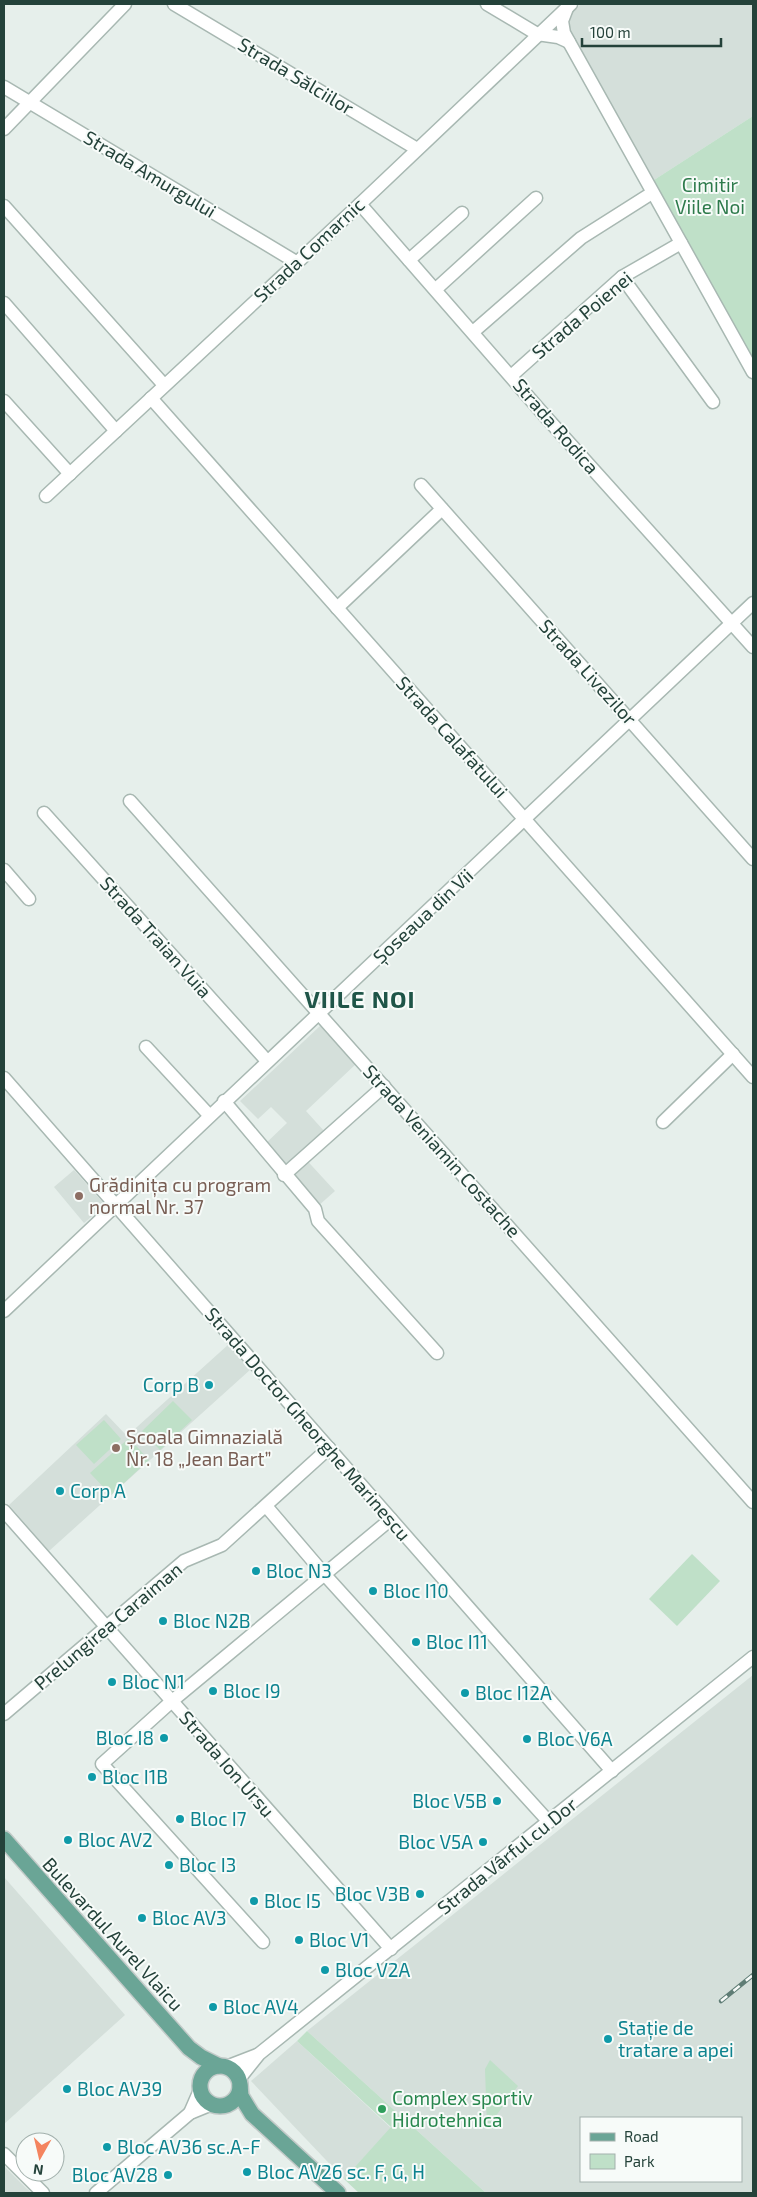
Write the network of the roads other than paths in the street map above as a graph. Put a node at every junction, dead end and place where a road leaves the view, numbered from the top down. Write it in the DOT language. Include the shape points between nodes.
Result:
graph roads {
  1 [pos="125,4"];
  2 [pos="174,4"];
  3 [pos="487,4"];
  4 [pos="569,5"];
  5 [pos="537,34"];
  6 [pos="569,42"];
  7 [pos="4,87"];
  8 [pos="30,102"];
  9 [pos="4,128"];
  10 [pos="418,149"];
  11 [pos="652,193"];
  12 [pos="536,198"];
  13 [pos="360,204"];
  14 [pos="4,206"];
  15 [pos="462,214"];
  16 [pos="681,244"];
  17 [pos="409,260"];
  18 [pos="296,262"];
  19 [pos="622,277"];
  20 [pos="436,290"];
  21 [pos="4,303"];
  22 [pos="473,332"];
  23 [pos="753,372"];
  24 [pos="511,376"];
  25 [pos="164,385"];
  26 [pos="151,398"];
  27 [pos="4,401"];
  28 [pos="714,402"];
  29 [pos="116,431"];
  30 [pos="70,474"];
  31 [pos="421,485"];
  32 [pos="46,496"];
  33 [pos="442,509"];
  34 [pos="753,603"];
  35 [pos="337,608"];
  36 [pos="732,623"];
  37 [pos="753,647"];
  38 [pos="631,720"];
  39 [pos="130,802"];
  40 [pos="44,813"];
  41 [pos="526,819"];
  42 [pos="753,860"];
  43 [pos="4,870"];
  44 [pos="29,899"];
  45 [pos="319,1014"];
  46 [pos="146,1047"];
  47 [pos="732,1054"];
  48 [pos="267,1061"];
  49 [pos="753,1077"];
  50 [pos="4,1078"];
  51 [pos="384,1086"];
  52 [pos="224,1101"];
  53 [pos="209,1115"];
  54 [pos="662,1122"];
  55 [pos="284,1175"];
  56 [pos="115,1206"];
  57 [pos="4,1311"];
  58 [pos="436,1353"];
  59 [pos="329,1448"];
  60 [pos="753,1502"];
  61 [pos="266,1506"];
  62 [pos="4,1513"];
  63 [pos="391,1519"];
  64 [pos="325,1575"];
  65 [pos="106,1627"];
  66 [pos="753,1657"];
  67 [pos="172,1701"];
  68 [pos="4,1714"];
  69 [pos="612,1771"];
  70 [pos="549,1822"];
  71 [pos="5,1843"];
  72 [pos="263,1942"];
  73 [pos="391,1949"];
  74 [pos="189,2048"];
  75 [pos="259,2054"];
  76 [pos="222,2066"];
  77 [pos="239,2082"];
  78 [pos="200,2085"];
  79 [pos="218,2104"];
  80 [pos="190,2113"];
  81 [pos="252,2114"];
  82 [pos="4,2154"];
  83 [pos="43,2193"];
  84 [pos="96,2193"];
  85 [pos="338,2193"];
  1 -- 8 [label="street"];
  2 -- 10 [label="street, Strada Sălciilor"];
  3 -- 5 [label="street"];
  4 -- 5 [label="street, Strada Comarnic"];
  4 -- 6 [label="street" via="562,22"];
  5 -- 6 [label="street"];
  5 -- 10 [label="street, Strada Comarnic"];
  6 -- 11 [label="street"];
  7 -- 8 [label="street, Strada Amurgului"];
  8 -- 9 [label="street"];
  8 -- 18 [label="street, Strada Amurgului"];
  10 -- 13 [label="street, Strada Comarnic"];
  11 -- 16 [label="street"];
  11 -- 22 [label="street" via="581,238"];
  12 -- 20 [label="street"];
  13 -- 17 [label="street, Strada Rodica"];
  13 -- 18 [label="street, Strada Comarnic"];
  14 -- 25 [label="street"];
  15 -- 17 [label="street"];
  16 -- 19 [label="street, Strada Poienei"];
  16 -- 23 [label="street"];
  17 -- 20 [label="street, Strada Rodica"];
  18 -- 25 [label="street, Strada Comarnic"];
  19 -- 24 [label="street, Strada Poienei"];
  19 -- 28 [label="street"];
  20 -- 22 [label="street, Strada Rodica"];
  21 -- 29 [label="street"];
  22 -- 24 [label="street, Strada Rodica"];
  24 -- 36 [label="street, Strada Rodica"];
  25 -- 26 [label="street, Strada Comarnic"];
  26 -- 29 [label="street, Strada Comarnic"];
  26 -- 35 [label="street, Strada Calafatului"];
  27 -- 30 [label="street"];
  29 -- 30 [label="street, Strada Comarnic"];
  30 -- 32 [label="street, Strada Comarnic"];
  31 -- 33 [label="street, Strada Livezilor"];
  33 -- 35 [label="street"];
  33 -- 38 [label="street, Strada Livezilor"];
  34 -- 36 [label="street, Șoseaua din Vii"];
  35 -- 41 [label="street, Strada Calafatului"];
  36 -- 37 [label="street, Strada Rodica"];
  36 -- 38 [label="street, Șoseaua din Vii"];
  38 -- 41 [label="street, Șoseaua din Vii"];
  38 -- 42 [label="street, Strada Livezilor"];
  39 -- 45 [label="street, Strada Veniamin Costache"];
  40 -- 48 [label="street, Strada Traian Vuia"];
  41 -- 45 [label="street, Șoseaua din Vii"];
  41 -- 47 [label="street, Strada Calafatului"];
  43 -- 44 [label="street"];
  45 -- 48 [label="street, Șoseaua din Vii"];
  45 -- 51 [label="street, Strada Veniamin Costache"];
  46 -- 53 [label="street"];
  47 -- 49 [label="street, Strada Calafatului"];
  47 -- 54 [label="street"];
  48 -- 52 [label="street, Șoseaua din Vii"];
  50 -- 56 [label="street, Strada Doctor Gheorghe Marinescu"];
  51 -- 55 [label="street"];
  51 -- 60 [label="street, Strada Veniamin Costache"];
  52 -- 53 [label="street, Șoseaua din Vii"];
  52 -- 55 [label="street"];
  53 -- 56 [label="street, Șoseaua din Vii"];
  55 -- 58 [label="street" via="315,1209 318,1221"];
  56 -- 57 [label="street, Șoseaua din Vii"];
  56 -- 59 [label="street, Strada Doctor Gheorghe Marinescu"];
  59 -- 61 [label="street, Prelungirea Caraiman"];
  59 -- 63 [label="street, Strada Doctor Gheorghe Marinescu"];
  61 -- 64 [label="street"];
  61 -- 65 [label="street, Prelungirea Caraiman" via="222,1545 184,1561"];
  62 -- 65 [label="street, Strada Ion Ursu"];
  63 -- 64 [label="street"];
  63 -- 69 [label="street, Strada Doctor Gheorghe Marinescu"];
  64 -- 67 [label="street"];
  64 -- 70 [label="street"];
  65 -- 67 [label="street, Strada Ion Ursu"];
  65 -- 68 [label="street, Prelungirea Caraiman"];
  66 -- 69 [label="street, Strada Vârful cu Dor"];
  67 -- 72 [label="street" via="102,1764"];
  67 -- 73 [label="street, Strada Ion Ursu"];
  69 -- 70 [label="street, Strada Vârful cu Dor"];
  70 -- 73 [label="street, Strada Vârful cu Dor"];
  71 -- 74 [label="main road, Bulevardul Aurel Vlaicu"];
  73 -- 75 [label="street, Strada Vârful cu Dor"];
  74 -- 76 [label="main road, Bulevardul Aurel Vlaicu"];
  74 -- 78 [label="main road, Bulevardul Aurel Vlaicu"];
  75 -- 76 [label="street, Strada Vârful cu Dor"];
  75 -- 77 [label="street, Strada Vârful cu Dor"];
  76 -- 77 [label="main road" via="231,2070"];
  76 -- 78 [label="main road" via="207,2070"];
  77 -- 79 [label="main road" via="236,2098"];
  77 -- 81 [label="main road" via="241,2096"];
  78 -- 79 [label="main road" via="203,2096"];
  78 -- 80 [label="street"];
  79 -- 80 [label="street"];
  79 -- 81 [label="main road"];
  80 -- 84 [label="street"];
  81 -- 85 [label="main road"];
  82 -- 83 [label="street"];
}
